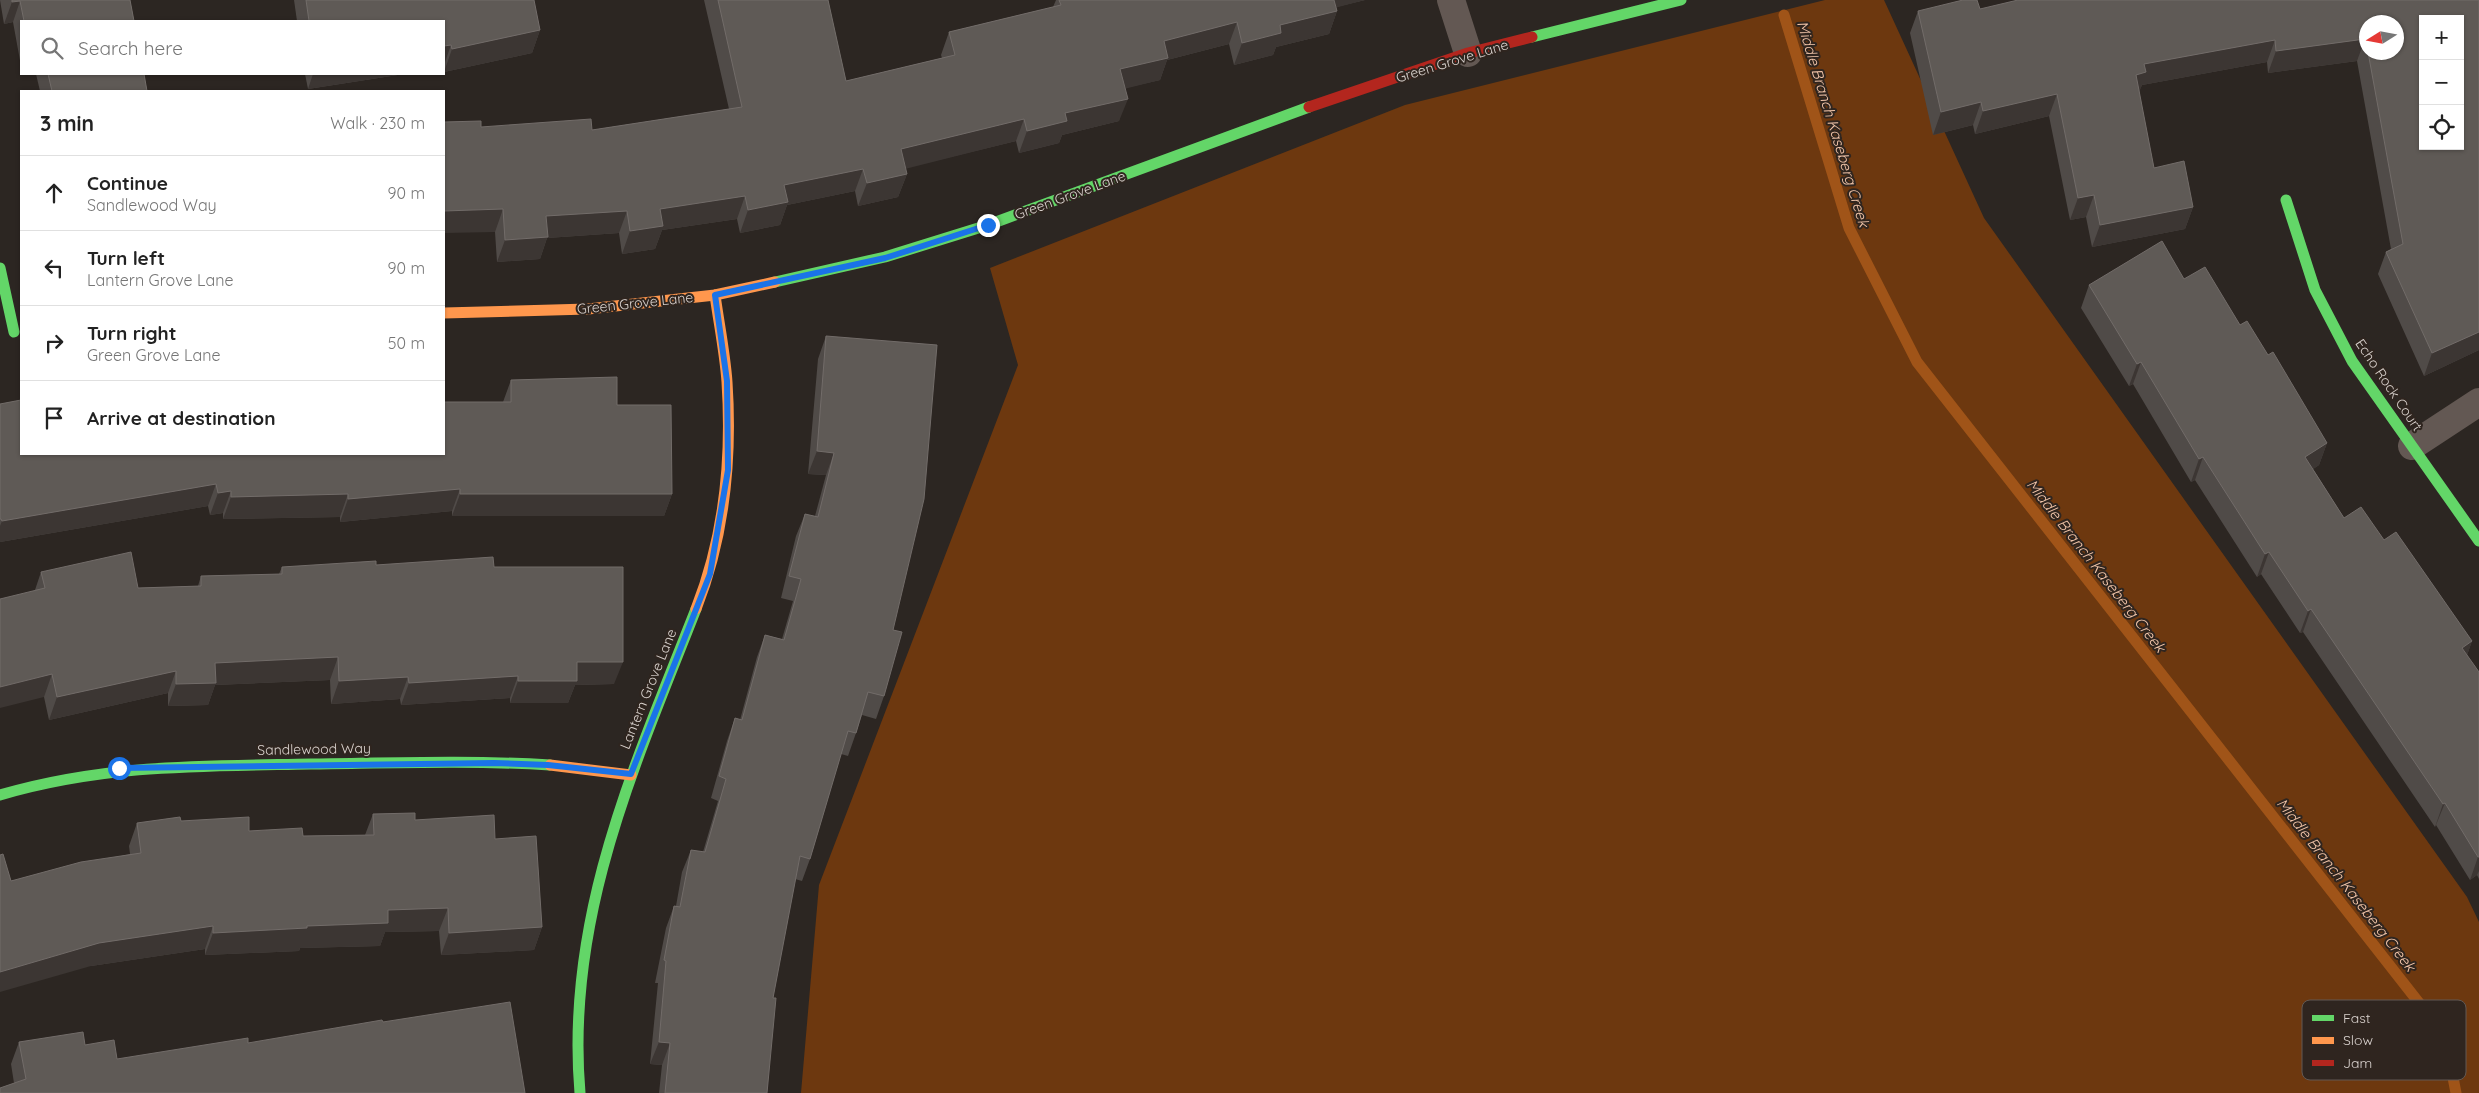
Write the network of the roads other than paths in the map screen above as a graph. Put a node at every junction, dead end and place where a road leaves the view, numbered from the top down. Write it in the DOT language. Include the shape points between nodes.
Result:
graph roads {
  1 [pos="1451,0"];
  2 [pos="1681,0"];
  3 [pos="1468,53"];
  4 [pos="2286,200"];
  5 [pos="0,268"];
  6 [pos="715,295"];
  7 [pos="445,313"];
  8 [pos="12,332"];
  9 [pos="2479,402"];
  10 [pos="2412,446"];
  11 [pos="2479,541"];
  12 [pos="631,774"];
  13 [pos="0,795"];
  14 [pos="580,1093"];
  1 -- 3 [label="street"];
  2 -- 3 [label="street, Green Grove Lane"];
  3 -- 6 [label="street, Green Grove Lane" via="960,234 885,258"];
  4 -- 10 [label="street, Echo Rock Court" via="2315,290 2352,361"];
  5 -- 8 [label="street"];
  6 -- 7 [label="street, Green Grove Lane" via="588,308"];
  6 -- 12 [label="street, Lantern Grove Lane" via="727,381 728,470 720,517 710,574"];
  9 -- 10 [label="street"];
  10 -- 11 [label="street, Echo Rock Court"];
  12 -- 13 [label="street, Sandlewood Way" via="494,763 119,768 31,785"];
  12 -- 14 [label="street, Lantern Grove Lane" via="603,860 583,955 577,1058"];
}
